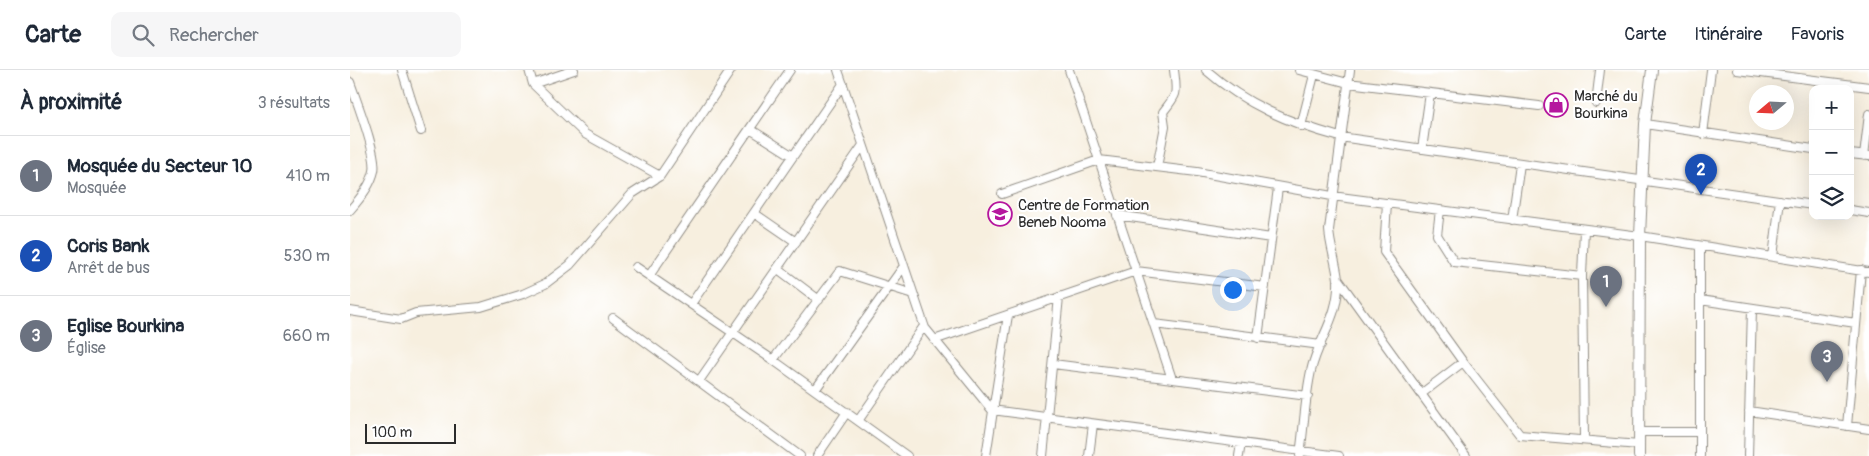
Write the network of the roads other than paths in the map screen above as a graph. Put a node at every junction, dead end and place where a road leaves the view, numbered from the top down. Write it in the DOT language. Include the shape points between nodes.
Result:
graph roads {
  1 [pos="402,70"];
  2 [pos="528,70"];
  3 [pos="574,70"];
  4 [pos="731,70"];
  5 [pos="790,70"];
  6 [pos="838,70"];
  7 [pos="1069,70"];
  8 [pos="1174,70"];
  9 [pos="1206,70"];
  10 [pos="1350,70"];
  11 [pos="1600,70"];
  12 [pos="1652,70"];
  13 [pos="1711,70"];
  14 [pos="1737,70"];
  15 [pos="1301,71"];
  16 [pos="1782,72"];
  17 [pos="1314,75"];
  18 [pos="350,82"];
  19 [pos="1348,83"];
  20 [pos="533,84"];
  21 [pos="843,84"];
  22 [pos="1869,87"];
  23 [pos="1430,93"];
  24 [pos="1596,103"];
  25 [pos="1539,106"];
  26 [pos="1869,114"];
  27 [pos="1645,124"];
  28 [pos="1301,126"];
  29 [pos="750,129"];
  30 [pos="421,130"];
  31 [pos="1703,134"];
  32 [pos="1340,137"];
  33 [pos="863,145"];
  34 [pos="1809,148"];
  35 [pos="1422,149"];
  36 [pos="793,156"];
  37 [pos="1866,156"];
  38 [pos="1099,160"];
  39 [pos="1520,164"];
  40 [pos="1157,167"];
  41 [pos="660,176"];
  42 [pos="1642,179"];
  43 [pos="1278,188"];
  44 [pos="1002,194"];
  45 [pos="1332,196"];
  46 [pos="1780,200"];
  47 [pos="1387,203"];
  48 [pos="1809,204"];
  49 [pos="350,210"];
  50 [pos="1440,210"];
  51 [pos="1854,211"];
  52 [pos="754,213"];
  53 [pos="1869,213"];
  54 [pos="1117,215"];
  55 [pos="1512,220"];
  56 [pos="1584,229"];
  57 [pos="1640,236"];
  58 [pos="1271,238"];
  59 [pos="796,242"];
  60 [pos="1700,246"];
  61 [pos="1773,257"];
  62 [pos="904,266"];
  63 [pos="636,267"];
  64 [pos="778,268"];
  65 [pos="1136,271"];
  66 [pos="1865,271"];
  67 [pos="649,276"];
  68 [pos="1582,276"];
  69 [pos="1338,279"];
  70 [pos="890,285"];
  71 [pos="1264,287"];
  72 [pos="913,294"];
  73 [pos="1059,297"];
  74 [pos="819,300"];
  75 [pos="1700,300"];
  76 [pos="691,304"];
  77 [pos="1752,308"];
  78 [pos="350,311"];
  79 [pos="1008,315"];
  80 [pos="613,318"];
  81 [pos="1856,323"];
  82 [pos="1154,324"];
  83 [pos="924,326"];
  84 [pos="733,333"];
  85 [pos="1258,338"];
  86 [pos="934,340"];
  87 [pos="1321,345"];
  88 [pos="774,360"];
  89 [pos="1463,362"];
  90 [pos="1053,364"];
  91 [pos="1172,379"];
  92 [pos="699,382"];
  93 [pos="815,390"];
  94 [pos="1421,394"];
  95 [pos="1308,396"];
  96 [pos="992,410"];
  97 [pos="1749,411"];
  98 [pos="847,412"];
  99 [pos="1048,418"];
  100 [pos="858,420"];
  101 [pos="1093,424"];
  102 [pos="1847,426"];
  103 [pos="1869,430"];
  104 [pos="1639,432"];
  105 [pos="1700,432"];
  106 [pos="1584,439"];
  107 [pos="1241,443"];
  108 [pos="1639,445"];
  109 [pos="1300,453"];
  110 [pos="800,456"];
  111 [pos="817,456"];
  112 [pos="907,456"];
  113 [pos="986,456"];
  114 [pos="1043,456"];
  115 [pos="1089,456"];
  116 [pos="1239,456"];
  117 [pos="1339,456"];
  118 [pos="1466,456"];
  119 [pos="1639,456"];
  120 [pos="1700,456"];
  121 [pos="1748,456"];
  1 -- 30 [label="street"];
  2 -- 20 [label="street"];
  3 -- 20 [label="street"];
  4 -- 41 [label="street"];
  5 -- 29 [label="street"];
  6 -- 21 [label="street"];
  7 -- 38 [label="street"];
  8 -- 40 [label="street" via="1175,96 1163,112 1165,126"];
  9 -- 28 [label="street" via="1247,101"];
  10 -- 19 [label="street"];
  11 -- 24 [label="street"];
  12 -- 27 [label="main road"];
  13 -- 31 [label="street"];
  14 -- 16 [label="street"];
  15 -- 17 [label="street"];
  16 -- 22 [label="street"];
  17 -- 19 [label="street"];
  17 -- 28 [label="street"];
  18 -- 49 [label="street" via="373,150 374,171 360,199"];
  19 -- 23 [label="street"];
  19 -- 32 [label="street"];
  20 -- 41 [label="street" via="585,134"];
  21 -- 33 [label="street"];
  21 -- 36 [label="street"];
  23 -- 25 [label="street"];
  23 -- 35 [label="street"];
  26 -- 37 [label="street"];
  27 -- 31 [label="street"];
  27 -- 42 [label="main road"];
  28 -- 32 [label="street"];
  29 -- 36 [label="street"];
  29 -- 67 [label="street"];
  31 -- 34 [label="street"];
  32 -- 35 [label="street"];
  32 -- 45 [label="street"];
  33 -- 59 [label="street"];
  33 -- 62 [label="street"];
  35 -- 39 [label="street"];
  36 -- 52 [label="street"];
  38 -- 40 [label="street"];
  38 -- 44 [label="street"];
  38 -- 54 [label="street"];
  39 -- 42 [label="street"];
  39 -- 55 [label="street"];
  40 -- 43 [label="street"];
  41 -- 78 [label="street" via="632,194 570,266 545,284 523,294 481,307 416,314 401,319"];
  42 -- 46 [label="street"];
  42 -- 57 [label="main road"];
  43 -- 45 [label="street"];
  43 -- 58 [label="street"];
  45 -- 47 [label="street"];
  45 -- 69 [label="street" via="1329,239"];
  46 -- 48 [label="street"];
  46 -- 61 [label="street"];
  47 -- 50 [label="street"];
  47 -- 89 [label="street" via="1384,252"];
  50 -- 55 [label="street"];
  50 -- 68 [label="street" via="1437,235 1454,262"];
  51 -- 53 [label="street"];
  52 -- 59 [label="street"];
  52 -- 76 [label="street"];
  54 -- 58 [label="street"];
  54 -- 65 [label="street"];
  55 -- 56 [label="street"];
  56 -- 57 [label="street"];
  56 -- 68 [label="street"];
  57 -- 60 [label="street"];
  57 -- 104 [label="main road"];
  58 -- 71 [label="street"];
  59 -- 64 [label="street"];
  60 -- 61 [label="street"];
  60 -- 75 [label="street"];
  61 -- 66 [label="street"];
  62 -- 70 [label="street"];
  62 -- 72 [label="street"];
  63 -- 67 [label="street"];
  64 -- 74 [label="street"];
  64 -- 84 [label="street"];
  65 -- 71 [label="street"];
  65 -- 73 [label="street"];
  65 -- 82 [label="street"];
  66 -- 81 [label="street"];
  67 -- 76 [label="street"];
  68 -- 106 [label="street"];
  69 -- 87 [label="street" via="1330,327"];
  69 -- 94 [label="street"];
  70 -- 72 [label="street"];
  70 -- 74 [label="street" via="840,271"];
  70 -- 93 [label="street"];
  71 -- 85 [label="street"];
  72 -- 83 [label="street"];
  73 -- 79 [label="street"];
  73 -- 90 [label="street"];
  74 -- 88 [label="street"];
  75 -- 77 [label="street"];
  75 -- 105 [label="street"];
  76 -- 84 [label="street"];
  77 -- 81 [label="street"];
  77 -- 97 [label="street"];
  79 -- 86 [label="street"];
  79 -- 96 [label="street"];
  80 -- 92 [label="street"];
  81 -- 102 [label="street"];
  82 -- 85 [label="street"];
  82 -- 91 [label="street"];
  83 -- 86 [label="street"];
  83 -- 100 [label="street"];
  84 -- 88 [label="street"];
  84 -- 92 [label="street"];
  85 -- 87 [label="street"];
  86 -- 96 [label="street"];
  87 -- 95 [label="street" via="1311,371"];
  88 -- 93 [label="street"];
  89 -- 94 [label="street"];
  89 -- 106 [label="street" via="1520,435"];
  90 -- 91 [label="street"];
  90 -- 99 [label="street"];
  91 -- 95 [label="street"];
  92 -- 110 [label="street"];
  93 -- 98 [label="street"];
  94 -- 118 [label="street"];
  95 -- 109 [label="street"];
  96 -- 99 [label="street"];
  96 -- 113 [label="street"];
  97 -- 102 [label="street"];
  97 -- 121 [label="street"];
  98 -- 100 [label="street"];
  98 -- 111 [label="street"];
  99 -- 101 [label="street"];
  99 -- 114 [label="street"];
  100 -- 112 [label="street"];
  101 -- 107 [label="street"];
  101 -- 115 [label="street"];
  102 -- 103 [label="street"];
  104 -- 105 [label="street"];
  104 -- 108 [label="main road"];
  105 -- 120 [label="street"];
  106 -- 108 [label="street"];
  107 -- 109 [label="street"];
  107 -- 116 [label="street"];
  108 -- 119 [label="main road"];
  109 -- 117 [label="street"];
}
